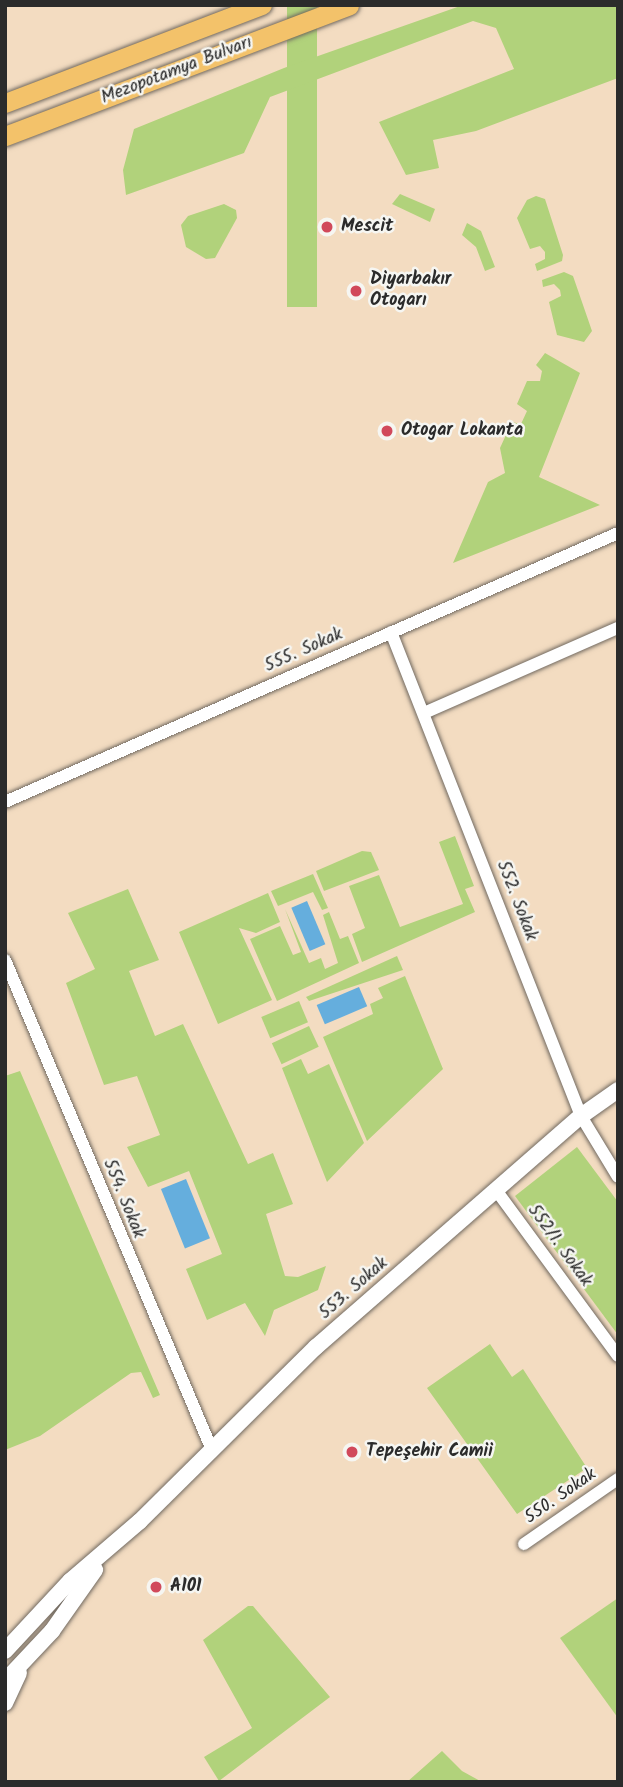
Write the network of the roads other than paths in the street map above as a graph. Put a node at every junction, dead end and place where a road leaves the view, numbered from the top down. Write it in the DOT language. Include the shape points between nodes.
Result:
graph roads {
  1 [pos="262,5"];
  2 [pos="349,5"];
  3 [pos="5,103"];
  4 [pos="5,136"];
  5 [pos="618,533"];
  6 [pos="618,628"];
  7 [pos="391,632"];
  8 [pos="424,713"];
  9 [pos="5,802"];
  10 [pos="5,960"];
  11 [pos="618,1090"];
  12 [pos="581,1116"];
  13 [pos="618,1177"];
  14 [pos="496,1190"];
  15 [pos="618,1356"];
  16 [pos="212,1450"];
  17 [pos="618,1479"];
  18 [pos="128,1531"];
  19 [pos="524,1544"];
  20 [pos="8,1646"];
  21 [pos="21,1668"];
  22 [pos="5,1681"];
  23 [pos="5,1703"];
  1 -- 3 [label="main road, Mezopotamya Bulvarı"];
  2 -- 4 [label="main road, Mezopotamya Bulvarı"];
  5 -- 7 [label="street, 555. Sokak"];
  6 -- 8 [label="street"];
  7 -- 8 [label="street, 552. Sokak"];
  7 -- 9 [label="street, 555. Sokak"];
  8 -- 12 [label="street, 552. Sokak"];
  10 -- 16 [label="street, 554. Sokak"];
  11 -- 12 [label="street, 553. Sokak"];
  12 -- 13 [label="street, 552. Sokak" via="595,1146"];
  12 -- 14 [label="street, 553. Sokak"];
  14 -- 15 [label="street, 552/1. Sokak"];
  14 -- 16 [label="street, 553. Sokak" via="316,1347"];
  16 -- 18 [label="street, 553. Sokak"];
  17 -- 19 [label="street, 550. Sokak"];
  18 -- 20 [label="street" via="69,1581"];
  18 -- 21 [label="street" via="74,1594"];
  21 -- 22 [label="street"];
  21 -- 23 [label="street"];
}
